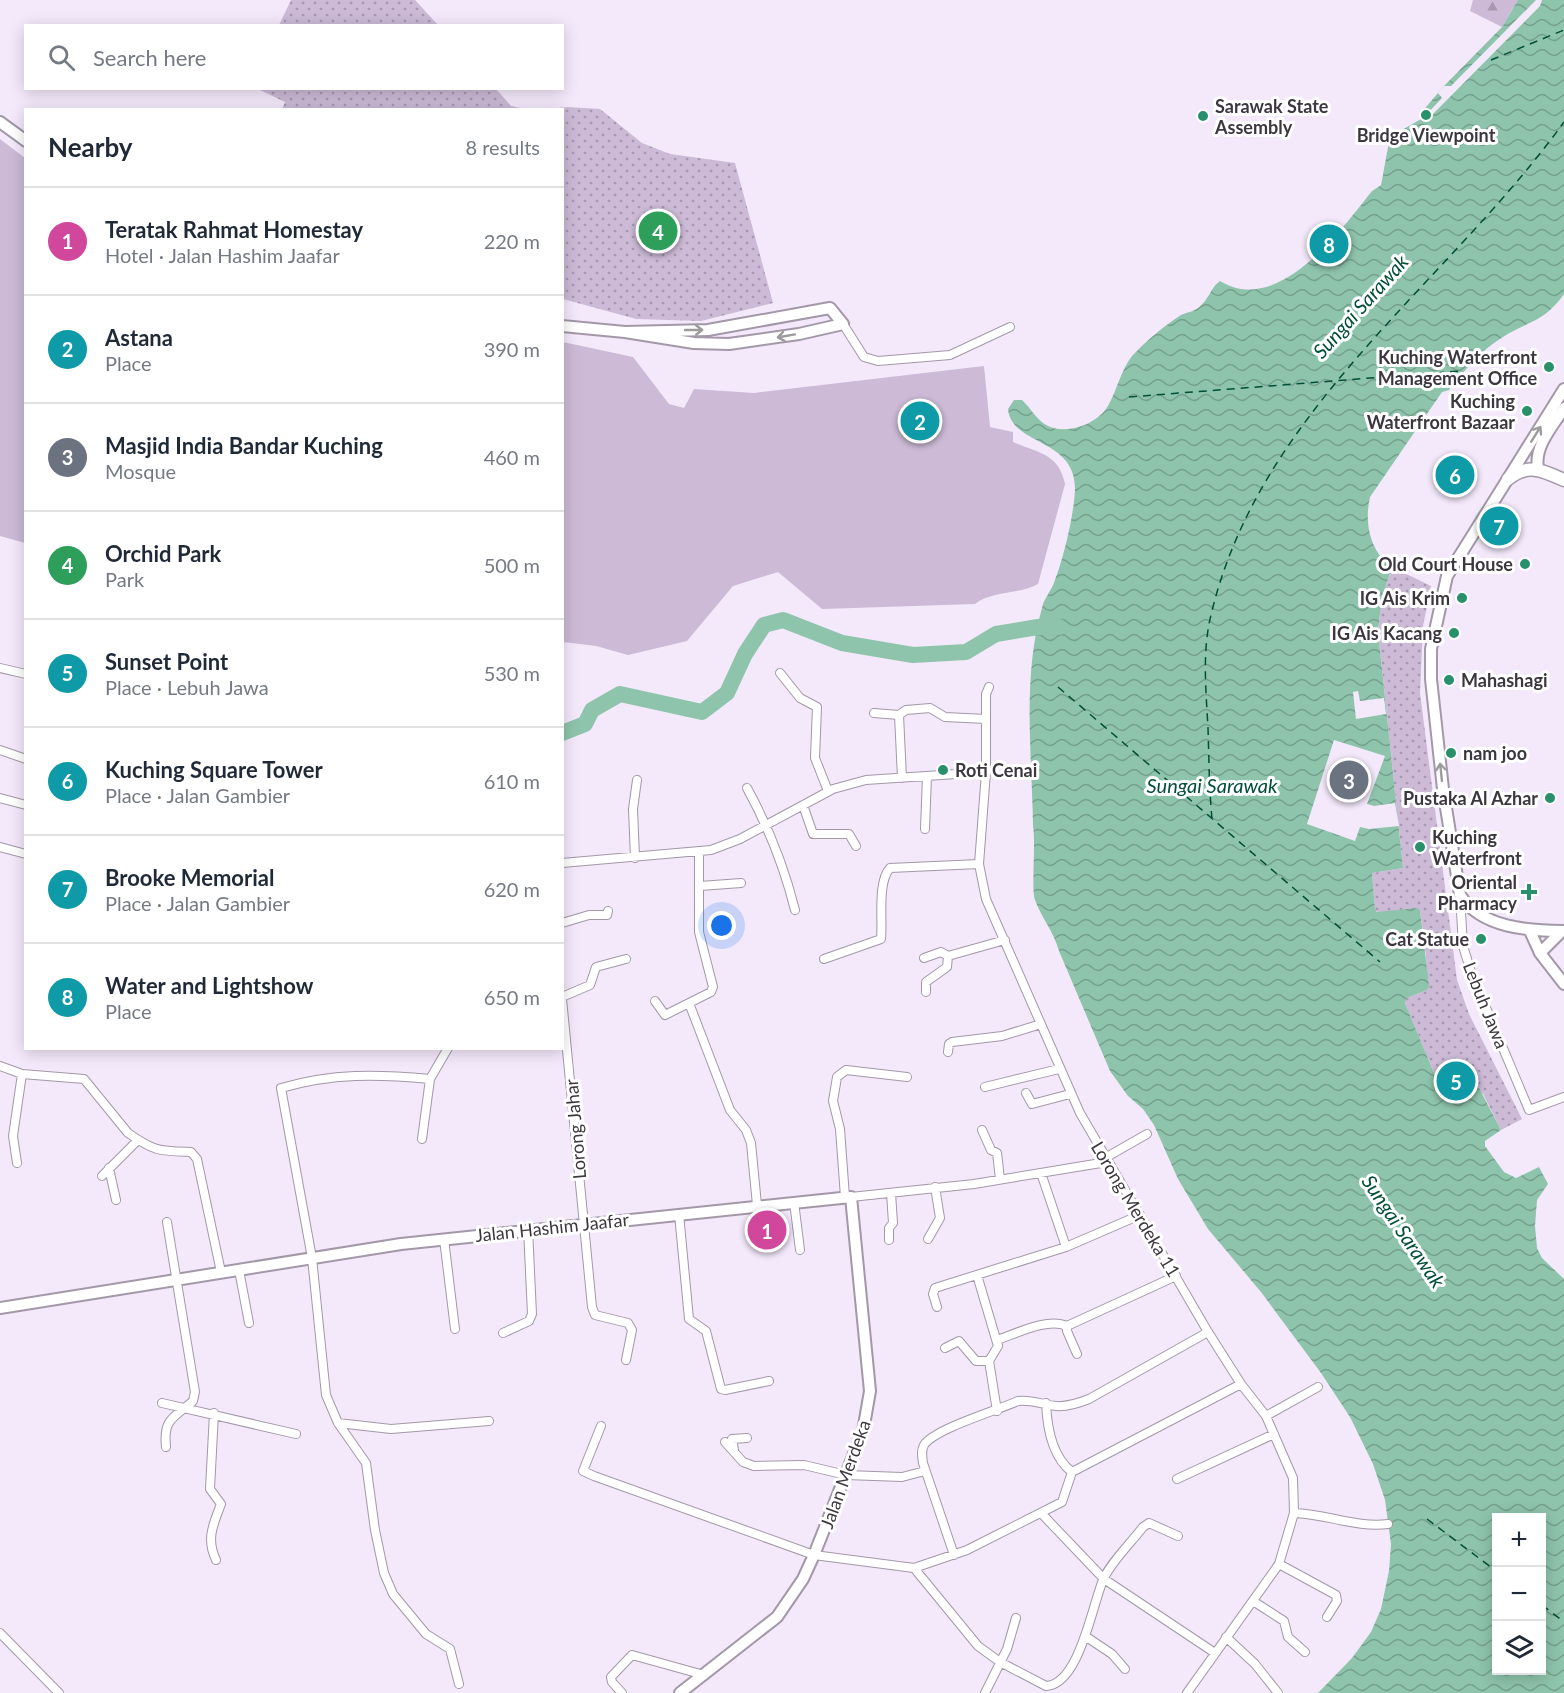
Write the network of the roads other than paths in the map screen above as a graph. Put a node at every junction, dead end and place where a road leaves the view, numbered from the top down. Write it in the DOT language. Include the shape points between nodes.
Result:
graph roads {
  1 [pos="0,122"];
  2 [pos="24,140"];
  3 [pos="843,324"];
  4 [pos="564,326"];
  5 [pos="1010,327"];
  6 [pos="632,332"];
  7 [pos="1564,389"];
  8 [pos="1564,408"];
  9 [pos="1538,468"];
  10 [pos="1508,479"];
  11 [pos="1564,480"];
  12 [pos="0,668"];
  13 [pos="780,673"];
  14 [pos="24,674"];
  15 [pos="989,687"];
  16 [pos="874,713"];
  17 [pos="899,715"];
  18 [pos="986,719"];
  19 [pos="0,750"];
  20 [pos="24,758"];
  21 [pos="986,772"];
  22 [pos="927,776"];
  23 [pos="902,778"];
  24 [pos="638,780"];
  25 [pos="747,788"];
  26 [pos="828,791"];
  27 [pos="0,798"];
  28 [pos="24,804"];
  29 [pos="803,805"];
  30 [pos="767,825"];
  31 [pos="925,829"];
  32 [pos="856,846"];
  33 [pos="0,847"];
  34 [pos="699,851"];
  35 [pos="24,853"];
  36 [pos="635,858"];
  37 [pos="564,862"];
  38 [pos="978,864"];
  39 [pos="741,884"];
  40 [pos="700,886"];
  41 [pos="1460,895"];
  42 [pos="795,910"];
  43 [pos="608,911"];
  44 [pos="564,922"];
  45 [pos="1563,931"];
  46 [pos="1530,932"];
  47 [pos="1005,940"];
  48 [pos="1540,953"];
  49 [pos="948,956"];
  50 [pos="924,958"];
  51 [pos="626,959"];
  52 [pos="824,959"];
  53 [pos="1564,984"];
  54 [pos="926,992"];
  55 [pos="564,997"];
  56 [pos="655,1001"];
  57 [pos="689,1003"];
  58 [pos="564,1019"];
  59 [pos="1041,1024"];
  60 [pos="447,1050"];
  61 [pos="948,1052"];
  62 [pos="0,1066"];
  63 [pos="1059,1069"];
  64 [pos="22,1074"];
  65 [pos="907,1077"];
  66 [pos="430,1079"];
  67 [pos="985,1087"];
  68 [pos="1026,1093"];
  69 [pos="1070,1094"];
  70 [pos="1564,1097"];
  71 [pos="982,1130"];
  72 [pos="1146,1134"];
  73 [pos="422,1139"];
  74 [pos="138,1140"];
  75 [pos="1106,1160"];
  76 [pos="17,1163"];
  77 [pos="109,1168"];
  78 [pos="1041,1173"];
  79 [pos="102,1176"];
  80 [pos="1000,1179"];
  81 [pos="935,1187"];
  82 [pos="891,1193"];
  83 [pos="848,1197"];
  84 [pos="116,1200"];
  85 [pos="794,1202"];
  86 [pos="757,1205"];
  87 [pos="679,1214"];
  88 [pos="1140,1215"];
  89 [pos="167,1222"];
  90 [pos="584,1224"];
  91 [pos="528,1229"];
  92 [pos="444,1239"];
  93 [pos="928,1239"];
  94 [pos="889,1240"];
  95 [pos="1066,1247"];
  96 [pos="800,1250"];
  97 [pos="312,1258"];
  98 [pos="239,1270"];
  99 [pos="221,1272"];
  100 [pos="976,1275"];
  101 [pos="1176,1276"];
  102 [pos="176,1279"];
  103 [pos="937,1307"];
  104 [pos="0,1308"];
  105 [pos="249,1323"];
  106 [pos="1067,1326"];
  107 [pos="455,1329"];
  108 [pos="1208,1332"];
  109 [pos="504,1333"];
  110 [pos="997,1340"];
  111 [pos="945,1348"];
  112 [pos="1077,1354"];
  113 [pos="626,1360"];
  114 [pos="989,1362"];
  115 [pos="769,1381"];
  116 [pos="1241,1384"];
  117 [pos="1318,1387"];
  118 [pos="162,1403"];
  119 [pos="1046,1403"];
  120 [pos="186,1407"];
  121 [pos="997,1411"];
  122 [pos="213,1413"];
  123 [pos="1266,1416"];
  124 [pos="489,1421"];
  125 [pos="338,1423"];
  126 [pos="601,1426"];
  127 [pos="296,1434"];
  128 [pos="1274,1434"];
  129 [pos="747,1438"];
  130 [pos="725,1442"];
  131 [pos="166,1447"];
  132 [pos="734,1452"];
  133 [pos="925,1471"];
  134 [pos="1072,1472"];
  135 [pos="846,1475"];
  136 [pos="1177,1479"];
  137 [pos="1041,1513"];
  138 [pos="1294,1513"];
  139 [pos="1388,1524"];
  140 [pos="1178,1536"];
  141 [pos="814,1555"];
  142 [pos="954,1555"];
  143 [pos="216,1560"];
  144 [pos="1279,1564"];
  145 [pos="914,1568"];
  146 [pos="1104,1580"];
  147 [pos="1253,1601"];
  148 [pos="1327,1617"];
  149 [pos="1016,1618"];
  150 [pos="0,1633"];
  151 [pos="1085,1636"];
  152 [pos="1226,1636"];
  153 [pos="1305,1652"];
  154 [pos="1215,1653"];
  155 [pos="1000,1662"];
  156 [pos="1125,1669"];
  157 [pos="704,1676"];
  158 [pos="459,1684"];
  159 [pos="59,1693"];
  160 [pos="622,1693"];
  161 [pos="680,1693"];
  162 [pos="985,1693"];
  163 [pos="1187,1693"];
  164 [pos="1278,1693"];
  1 -- 2 [label="street"];
  3 -- 5 [label="street" via="864,357 878,361 950,355"];
  3 -- 6 [label="street, one-way" via="729,344 694,343"];
  6 -- 3 [label="street, one-way" via="708,330 830,308"];
  4 -- 6 [label="street"];
  10 -- 7 [label="street, one-way"];
  8 -- 9 [label="street" via="1540,447 1536,457"];
  9 -- 10 [label="main road" via="1517,472"];
  9 -- 11 [label="main road"];
  41 -- 10 [label="street, one-way" via="1443,789 1431,649 1447,576"];
  12 -- 14 [label="street"];
  13 -- 26 [label="street" via="800,698 817,707 815,759"];
  15 -- 18 [label="street, Lorong Merdeka 11"];
  16 -- 17 [label="street"];
  17 -- 18 [label="street" via="906,710 930,708 945,717"];
  17 -- 23 [label="street"];
  18 -- 21 [label="street, Lorong Merdeka 11"];
  19 -- 20 [label="street"];
  21 -- 22 [label="street"];
  21 -- 38 [label="street, Lorong Merdeka 11"];
  22 -- 23 [label="street"];
  22 -- 31 [label="street"];
  23 -- 26 [label="street" via="866,780"];
  24 -- 36 [label="street" via="633,809"];
  25 -- 30 [label="street"];
  26 -- 29 [label="street"];
  27 -- 28 [label="street"];
  29 -- 30 [label="street"];
  29 -- 32 [label="street" via="813,834 849,834"];
  30 -- 34 [label="street" via="740,839"];
  30 -- 42 [label="street" via="784,865"];
  33 -- 35 [label="street"];
  34 -- 36 [label="street"];
  34 -- 40 [label="street"];
  36 -- 37 [label="street"];
  38 -- 47 [label="street, Lorong Merdeka 11" via="986,899"];
  38 -- 52 [label="street" via="890,868 885,879 881,939"];
  39 -- 40 [label="street"];
  40 -- 57 [label="street" via="699,932 713,987 711,992"];
  41 -- 46 [label="street" via="1477,912"];
  41 -- 70 [label="street, Lebuh Jawa" via="1463,946 1471,972 1529,1110"];
  43 -- 44 [label="street" via="607,915 589,915"];
  45 -- 46 [label="street"];
  45 -- 48 [label="street"];
  46 -- 48 [label="street"];
  47 -- 49 [label="street"];
  47 -- 59 [label="street, Lorong Merdeka 11"];
  48 -- 53 [label="street"];
  49 -- 50 [label="street" via="941,952"];
  49 -- 54 [label="street" via="947,968 926,982"];
  51 -- 55 [label="street" via="596,966 590,985"];
  56 -- 57 [label="street" via="665,1015"];
  57 -- 86 [label="street" via="730,1110 751,1143"];
  58 -- 90 [label="street, Lorong Jahar"];
  59 -- 61 [label="street" via="1002,1036 952,1042"];
  59 -- 63 [label="street, Lorong Merdeka 11"];
  60 -- 66 [label="street"];
  62 -- 64 [label="street"];
  63 -- 67 [label="street"];
  63 -- 69 [label="street, Lorong Merdeka 11"];
  64 -- 74 [label="street" via="84,1079"];
  64 -- 76 [label="street" via="13,1136"];
  65 -- 83 [label="street" via="846,1070 837,1077 833,1101"];
  66 -- 73 [label="street"];
  66 -- 97 [label="street" via="335,1075 281,1088"];
  68 -- 69 [label="street" via="1032,1104"];
  69 -- 75 [label="street, Lorong Merdeka 11"];
  71 -- 80 [label="street" via="997,1154"];
  72 -- 75 [label="street"];
  74 -- 77 [label="street"];
  74 -- 99 [label="street" via="154,1151 191,1152 197,1159"];
  75 -- 78 [label="street, Jalan Hashim Jaafar"];
  75 -- 88 [label="street, Lorong Merdeka 11"];
  77 -- 79 [label="street"];
  77 -- 84 [label="street"];
  78 -- 80 [label="street, Jalan Hashim Jaafar"];
  78 -- 95 [label="street"];
  80 -- 81 [label="street, Jalan Hashim Jaafar"];
  81 -- 82 [label="street, Jalan Hashim Jaafar"];
  81 -- 93 [label="street" via="940,1218"];
  82 -- 83 [label="street, Jalan Hashim Jaafar"];
  82 -- 94 [label="street" via="893,1223"];
  83 -- 85 [label="street, Jalan Hashim Jaafar"];
  83 -- 135 [label="street, Jalan Merdeka" via="870,1391 863,1431"];
  85 -- 86 [label="street, Jalan Hashim Jaafar"];
  85 -- 96 [label="street"];
  86 -- 87 [label="street, Jalan Hashim Jaafar"];
  87 -- 90 [label="street, Jalan Hashim Jaafar"];
  87 -- 115 [label="street" via="689,1319 705,1331 721,1389"];
  88 -- 95 [label="street"];
  88 -- 101 [label="street, Lorong Merdeka 11"];
  89 -- 102 [label="street"];
  90 -- 91 [label="street, Jalan Hashim Jaafar"];
  90 -- 113 [label="street, Lorong Jahar" via="592,1307 595,1315 628,1323 632,1330"];
  91 -- 92 [label="street, Jalan Hashim Jaafar"];
  91 -- 109 [label="street" via="532,1314 529,1321"];
  92 -- 97 [label="street, Jalan Hashim Jaafar"];
  92 -- 107 [label="street"];
  95 -- 100 [label="street"];
  97 -- 98 [label="street, Jalan Hashim Jaafar"];
  97 -- 125 [label="street" via="326,1395"];
  98 -- 99 [label="street, Jalan Hashim Jaafar"];
  98 -- 105 [label="street"];
  99 -- 102 [label="street, Jalan Hashim Jaafar"];
  100 -- 103 [label="street" via="935,1288"];
  100 -- 110 [label="street"];
  101 -- 106 [label="street"];
  101 -- 108 [label="street, Lorong Merdeka 11"];
  102 -- 104 [label="street, Jalan Hashim Jaafar"];
  102 -- 120 [label="street" via="195,1392"];
  106 -- 110 [label="street" via="1042,1325"];
  106 -- 112 [label="street"];
  108 -- 116 [label="street, Lorong Merdeka 11"];
  108 -- 119 [label="street" via="1089,1399 1074,1405"];
  110 -- 114 [label="street"];
  111 -- 114 [label="street" via="959,1341 976,1361"];
  114 -- 121 [label="street"];
  116 -- 123 [label="street, Lorong Merdeka 11"];
  116 -- 134 [label="street"];
  117 -- 123 [label="street"];
  118 -- 120 [label="street"];
  119 -- 121 [label="street" via="1018,1401"];
  119 -- 134 [label="street" via="1054,1446 1064,1466"];
  120 -- 122 [label="street"];
  120 -- 131 [label="street" via="170,1419 165,1432"];
  121 -- 133 [label="street" via="948,1428 926,1442 922,1450"];
  122 -- 127 [label="street"];
  122 -- 143 [label="street" via="210,1489 221,1504 209,1536"];
  123 -- 128 [label="street, Lorong Merdeka 11"];
  124 -- 125 [label="street" via="391,1429"];
  125 -- 158 [label="street" via="366,1463 377,1541 393,1594 426,1634 450,1649"];
  126 -- 141 [label="street" via="583,1471"];
  128 -- 136 [label="street"];
  128 -- 138 [label="street, Lorong Merdeka 11" via="1293,1478"];
  129 -- 132 [label="street" via="732,1439"];
  130 -- 132 [label="street"];
  132 -- 135 [label="street" via="743,1462 754,1466 804,1465"];
  133 -- 135 [label="street" via="902,1477"];
  133 -- 142 [label="street"];
  134 -- 137 [label="street" via="1062,1502"];
  135 -- 141 [label="street, Jalan Merdeka"];
  137 -- 142 [label="street"];
  137 -- 146 [label="street"];
  138 -- 139 [label="street" via="1366,1527"];
  138 -- 144 [label="street, Lorong Merdeka 11"];
  140 -- 146 [label="street" via="1146,1524"];
  141 -- 145 [label="street"];
  141 -- 157 [label="street, Jalan Merdeka" via="777,1617"];
  142 -- 145 [label="street"];
  144 -- 147 [label="street, Lorong Merdeka 11"];
  144 -- 148 [label="street" via="1336,1595 1337,1601"];
  145 -- 155 [label="street" via="978,1646"];
  146 -- 151 [label="street"];
  146 -- 154 [label="street"];
  147 -- 152 [label="street, Lorong Merdeka 11"];
  147 -- 153 [label="street" via="1284,1621 1288,1637"];
  149 -- 155 [label="street"];
  150 -- 159 [label="street"];
  151 -- 155 [label="street" via="1069,1674 1056,1685 1046,1686"];
  151 -- 156 [label="street" via="1112,1654"];
  152 -- 154 [label="street, Lorong Merdeka 11"];
  152 -- 164 [label="street"];
  154 -- 163 [label="street, Lorong Merdeka 11"];
  155 -- 162 [label="street"];
  157 -- 160 [label="street" via="636,1654 611,1677"];
  157 -- 161 [label="street, Jalan Merdeka"];
}
